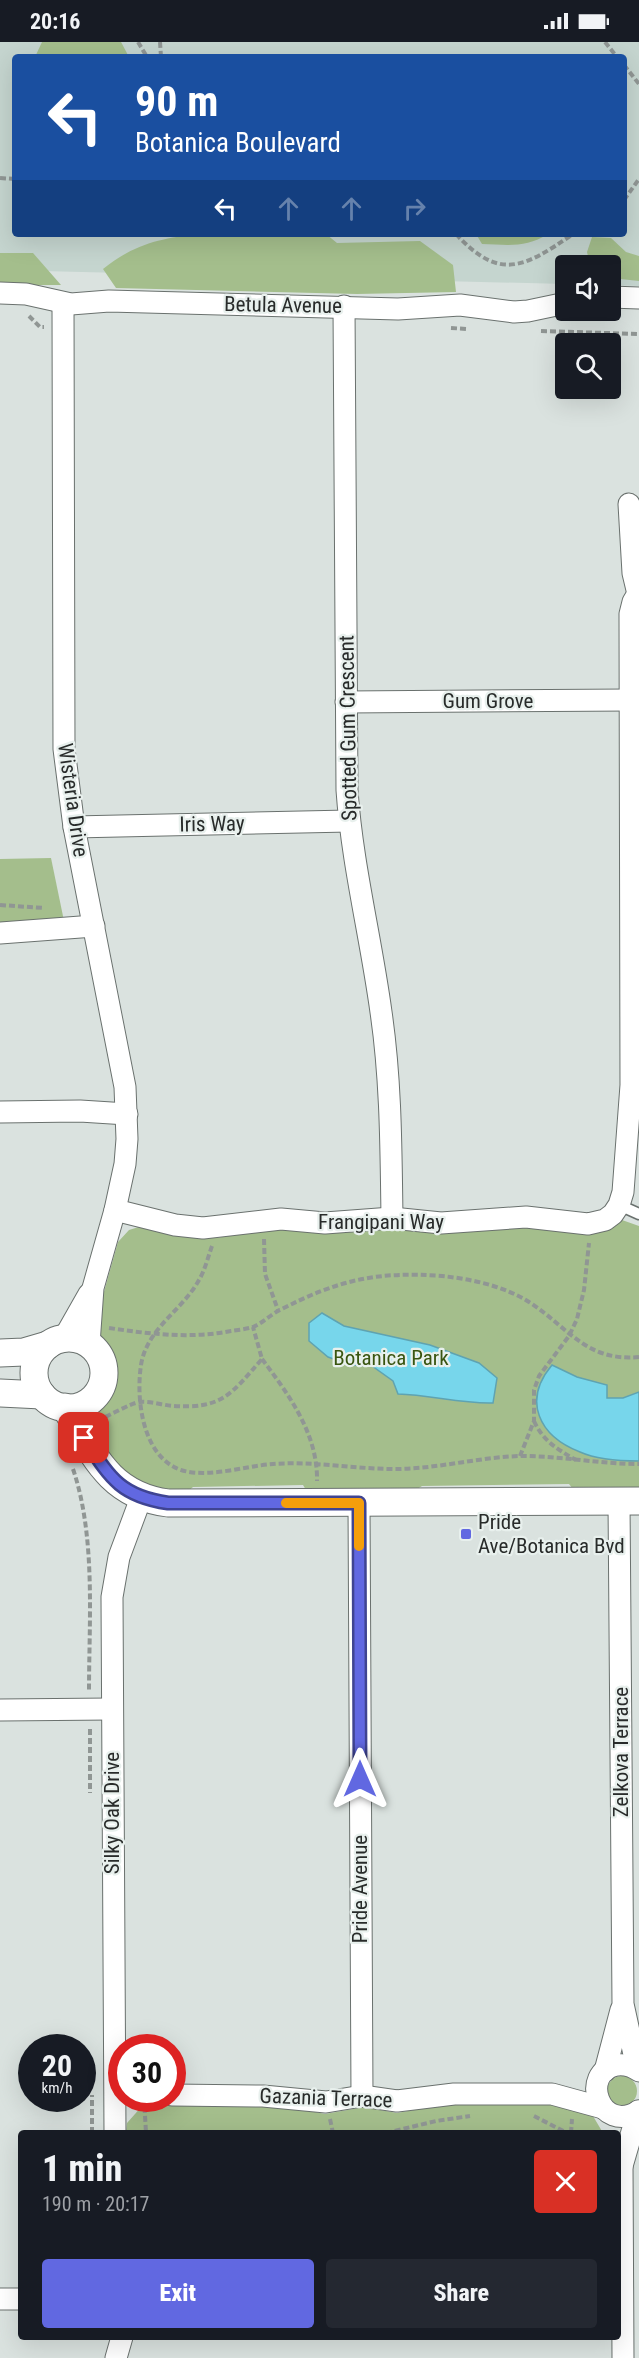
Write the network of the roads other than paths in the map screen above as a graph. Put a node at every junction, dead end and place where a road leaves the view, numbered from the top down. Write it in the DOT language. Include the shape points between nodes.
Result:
graph roads {
  1 [pos="0,293"];
  2 [pos="621,297"];
  3 [pos="639,298"];
  4 [pos="63,303"];
  5 [pos="555,305"];
  6 [pos="344,306"];
  7 [pos="628,504"];
  8 [pos="638,593"];
  9 [pos="630,700"];
  10 [pos="346,702"];
  11 [pos="349,821"];
  12 [pos="74,827"];
  13 [pos="634,851"];
  14 [pos="94,926"];
  15 [pos="0,933"];
  16 [pos="0,1112"];
  17 [pos="127,1114"];
  18 [pos="619,1204"];
  19 [pos="115,1210"];
  20 [pos="639,1214"];
  21 [pos="392,1218"];
  22 [pos="93,1288"];
  23 [pos="73,1339"];
  24 [pos="0,1353"];
  25 [pos="0,1393"];
  26 [pos="92,1399"];
  27 [pos="53,1401"];
  28 [pos="93,1452"];
  29 [pos="141,1498"];
  30 [pos="629,1501"];
  31 [pos="359,1503"];
  32 [pos="111,1709"];
  33 [pos="0,1710"];
  34 [pos="622,2004"];
  35 [pos="117,2034"];
  36 [pos="638,2070"];
  37 [pos="603,2073"];
  38 [pos="552,2094"];
  39 [pos="186,2095"];
  40 [pos="362,2096"];
  41 [pos="605,2110"];
  42 [pos="639,2111"];
  43 [pos="117,2112"];
  44 [pos="115,2130"];
  45 [pos="612,2130"];
  46 [pos="621,2156"];
  47 [pos="621,2287"];
  48 [pos="0,2299"];
  49 [pos="18,2299"];
  50 [pos="109,2340"];
  51 [pos="121,2340"];
  52 [pos="113,2358"];
  53 [pos="623,2358"];
  1 -- 4 [label="street, Betula Avenue" via="26,294"];
  2 -- 3 [label="street"];
  4 -- 6 [label="street, Betula Avenue"];
  4 -- 12 [label="street, Wisteria Drive" via="64,749"];
  5 -- 6 [label="street, Betula Avenue" via="514,312 460,305 414,309"];
  6 -- 10 [label="street, Spotted Gum Crescent"];
  7 -- 8 [label="street"];
  8 -- 9 [label="street" via="630,614"];
  9 -- 10 [label="street, Gum Grove"];
  9 -- 13 [label="street"];
  10 -- 11 [label="street, Spotted Gum Crescent"];
  11 -- 12 [label="street, Iris Way"];
  11 -- 21 [label="street, Spotted Gum Crescent" via="387,1055"];
  12 -- 14 [label="street, Wisteria Drive"];
  13 -- 18 [label="street" via="630,1085"];
  14 -- 15 [label="street"];
  14 -- 17 [label="street, Wisteria Drive"];
  16 -- 17 [label="street"];
  17 -- 19 [label="street, Wisteria Drive" via="125,1164"];
  18 -- 20 [label="lane"];
  18 -- 21 [label="street, Frangipani Way" via="605,1220 588,1224 526,1217 441,1223"];
  19 -- 21 [label="street, Frangipani Way" via="175,1225 217,1228 281,1219 325,1223"];
  19 -- 22 [label="street, Wisteria Drive"];
  22 -- 23 [label="street, Wisteria Drive"];
  22 -- 23 [label="street, Wisteria Drive"];
  23 -- 24 [label="street" via="24,1352"];
  23 -- 26 [label="street" via="102,1360 104,1371 99,1391"];
  23 -- 27 [label="street" via="40,1353 34,1374"];
  25 -- 27 [label="street"];
  26 -- 27 [label="street" via="74,1407"];
  26 -- 28 [label="street"];
  27 -- 28 [label="street"];
  28 -- 29 [label="street" via="113,1479"];
  29 -- 31 [label="street" via="168,1503"];
  29 -- 32 [label="street, Silky Oak Drive" via="119,1557 113,1588"];
  30 -- 31 [label="street"];
  30 -- 34 [label="street, Zelkova Terrace"];
  31 -- 40 [label="street, Pride Avenue"];
  32 -- 33 [label="street"];
  32 -- 35 [label="street, Silky Oak Drive"];
  34 -- 36 [label="street, Zelkova Terrace"];
  34 -- 37 [label="street, Zelkova Terrace"];
  36 -- 37 [label="street, Gazania Terrace" via="620,2064"];
  37 -- 38 [label="street, Gazania Terrace"];
  37 -- 41 [label="street, Zelkova Terrace" via="596,2092"];
  38 -- 40 [label="street, Gazania Terrace" via="454,2094 397,2101"];
  38 -- 41 [label="street, Gazania Terrace"];
  39 -- 40 [label="street, Gazania Terrace" via="326,2102"];
  41 -- 42 [label="street, Gazania Terrace" via="623,2117"];
  41 -- 45 [label="street"];
  42 -- 46 [label="street"];
  43 -- 44 [label="street, Silky Oak Drive"];
  47 -- 53 [label="street"];
  48 -- 49 [label="street"];
  50 -- 52 [label="street"];
  51 -- 52 [label="street"];
}
